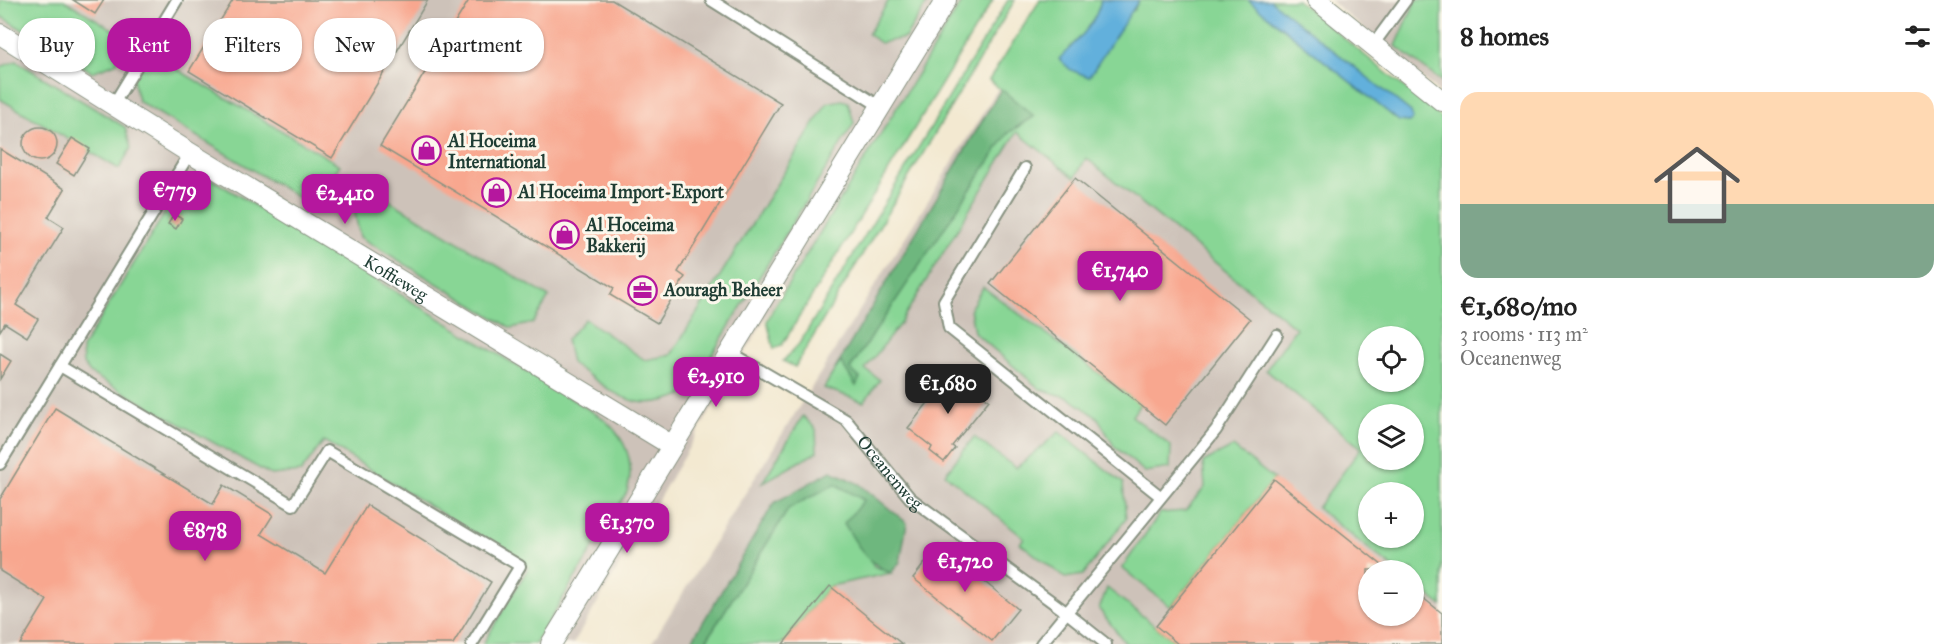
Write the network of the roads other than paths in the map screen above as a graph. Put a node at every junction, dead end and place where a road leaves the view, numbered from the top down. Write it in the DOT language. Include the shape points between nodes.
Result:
graph roads {
  1 [pos="177,0"];
  2 [pos="711,0"];
  3 [pos="946,0"];
  4 [pos="1317,0"];
  5 [pos="1406,0"];
  6 [pos="0,34"];
  7 [pos="1373,45"];
  8 [pos="1442,101"];
  9 [pos="113,105"];
  10 [pos="881,107"];
  11 [pos="190,153"];
  12 [pos="1025,168"];
  13 [pos="1277,335"];
  14 [pos="729,352"];
  15 [pos="60,366"];
  16 [pos="671,445"];
  17 [pos="0,464"];
  18 [pos="1160,496"];
  19 [pos="1066,612"];
  20 [pos="472,644"];
  21 [pos="551,644"];
  22 [pos="1041,644"];
  23 [pos="1106,644"];
  1 -- 9 [label="lane"];
  2 -- 10 [label="lane"];
  3 -- 10 [label="street"];
  4 -- 7 [label="street"];
  5 -- 7 [label="lane"];
  6 -- 9 [label="street, Koffieweg"];
  7 -- 8 [label="street"];
  9 -- 11 [label="street, Koffieweg"];
  10 -- 14 [label="street"];
  11 -- 15 [label="lane"];
  11 -- 16 [label="street, Koffieweg"];
  12 -- 18 [label="lane" via="944,302 950,328"];
  13 -- 18 [label="lane" via="1216,430"];
  14 -- 16 [label="street"];
  14 -- 19 [label="lane, Oceanenweg" via="846,420 909,498"];
  15 -- 17 [label="lane"];
  15 -- 20 [label="lane" via="293,506 327,451 520,566"];
  16 -- 21 [label="street"];
  18 -- 19 [label="lane"];
  19 -- 22 [label="lane"];
  19 -- 23 [label="lane, Oceanenweg"];
}
